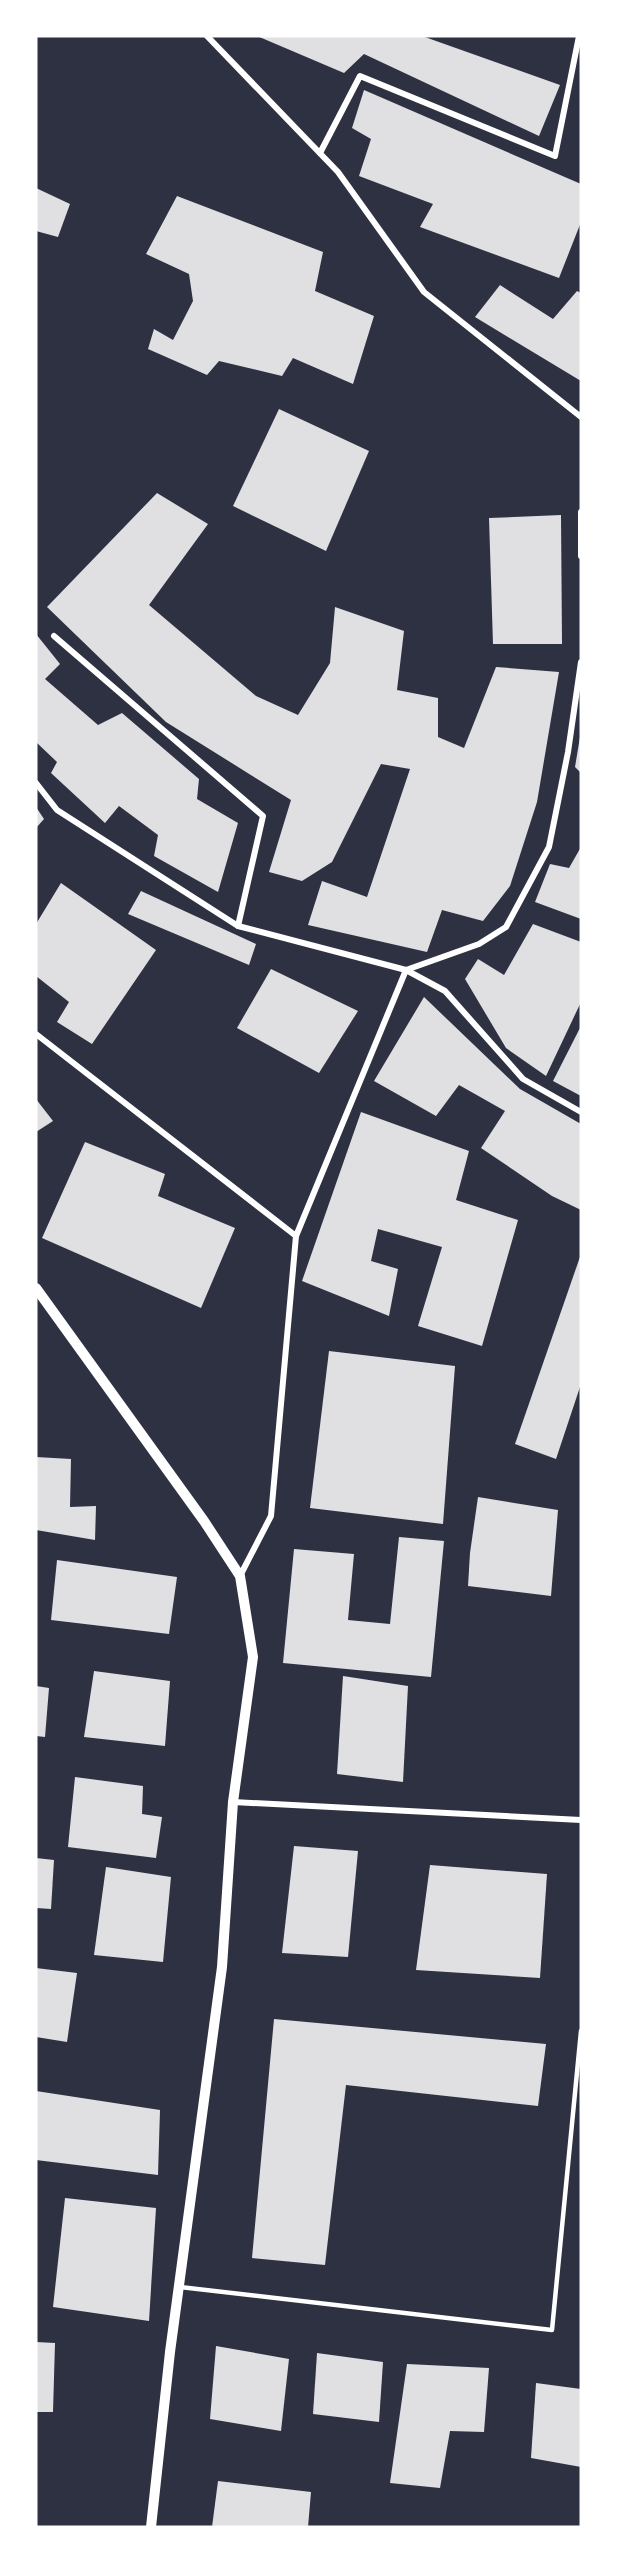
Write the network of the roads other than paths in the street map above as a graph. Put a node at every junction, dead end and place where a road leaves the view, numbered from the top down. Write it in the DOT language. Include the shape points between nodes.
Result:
graph roads {
  1 [pos="207,36"];
  2 [pos="579,36"];
  3 [pos="320,153"];
  4 [pos="581,417"];
  5 [pos="581,512"];
  6 [pos="581,556"];
  7 [pos="54,636"];
  8 [pos="581,662"];
  9 [pos="36,783"];
  10 [pos="238,926"];
  11 [pos="406,970"];
  12 [pos="36,1034"];
  13 [pos="581,1112"];
  14 [pos="296,1236"];
  15 [pos="36,1288"];
  16 [pos="240,1576"];
  17 [pos="233,1802"];
  18 [pos="581,1820"];
  19 [pos="581,2031"];
  20 [pos="179,2287"];
  21 [pos="151,2527"];
  1 -- 3 [label="street"];
  2 -- 3 [label="street" via="555,156 360,76"];
  3 -- 4 [label="street" via="338,172 424,292"];
  5 -- 6 [label="street"];
  7 -- 10 [label="street" via="263,816"];
  8 -- 11 [label="street" via="549,847 506,927 479,944"];
  9 -- 10 [label="street" via="57,810"];
  10 -- 11 [label="street"];
  11 -- 13 [label="street" via="446,991 523,1080"];
  11 -- 14 [label="street"];
  12 -- 14 [label="street"];
  14 -- 16 [label="street" via="271,1516"];
  15 -- 16 [label="street"];
  16 -- 17 [label="street" via="253,1657"];
  17 -- 18 [label="street"];
  17 -- 20 [label="street" via="222,1967"];
  19 -- 20 [label="lane" via="552,2330"];
  20 -- 21 [label="street"];
}
